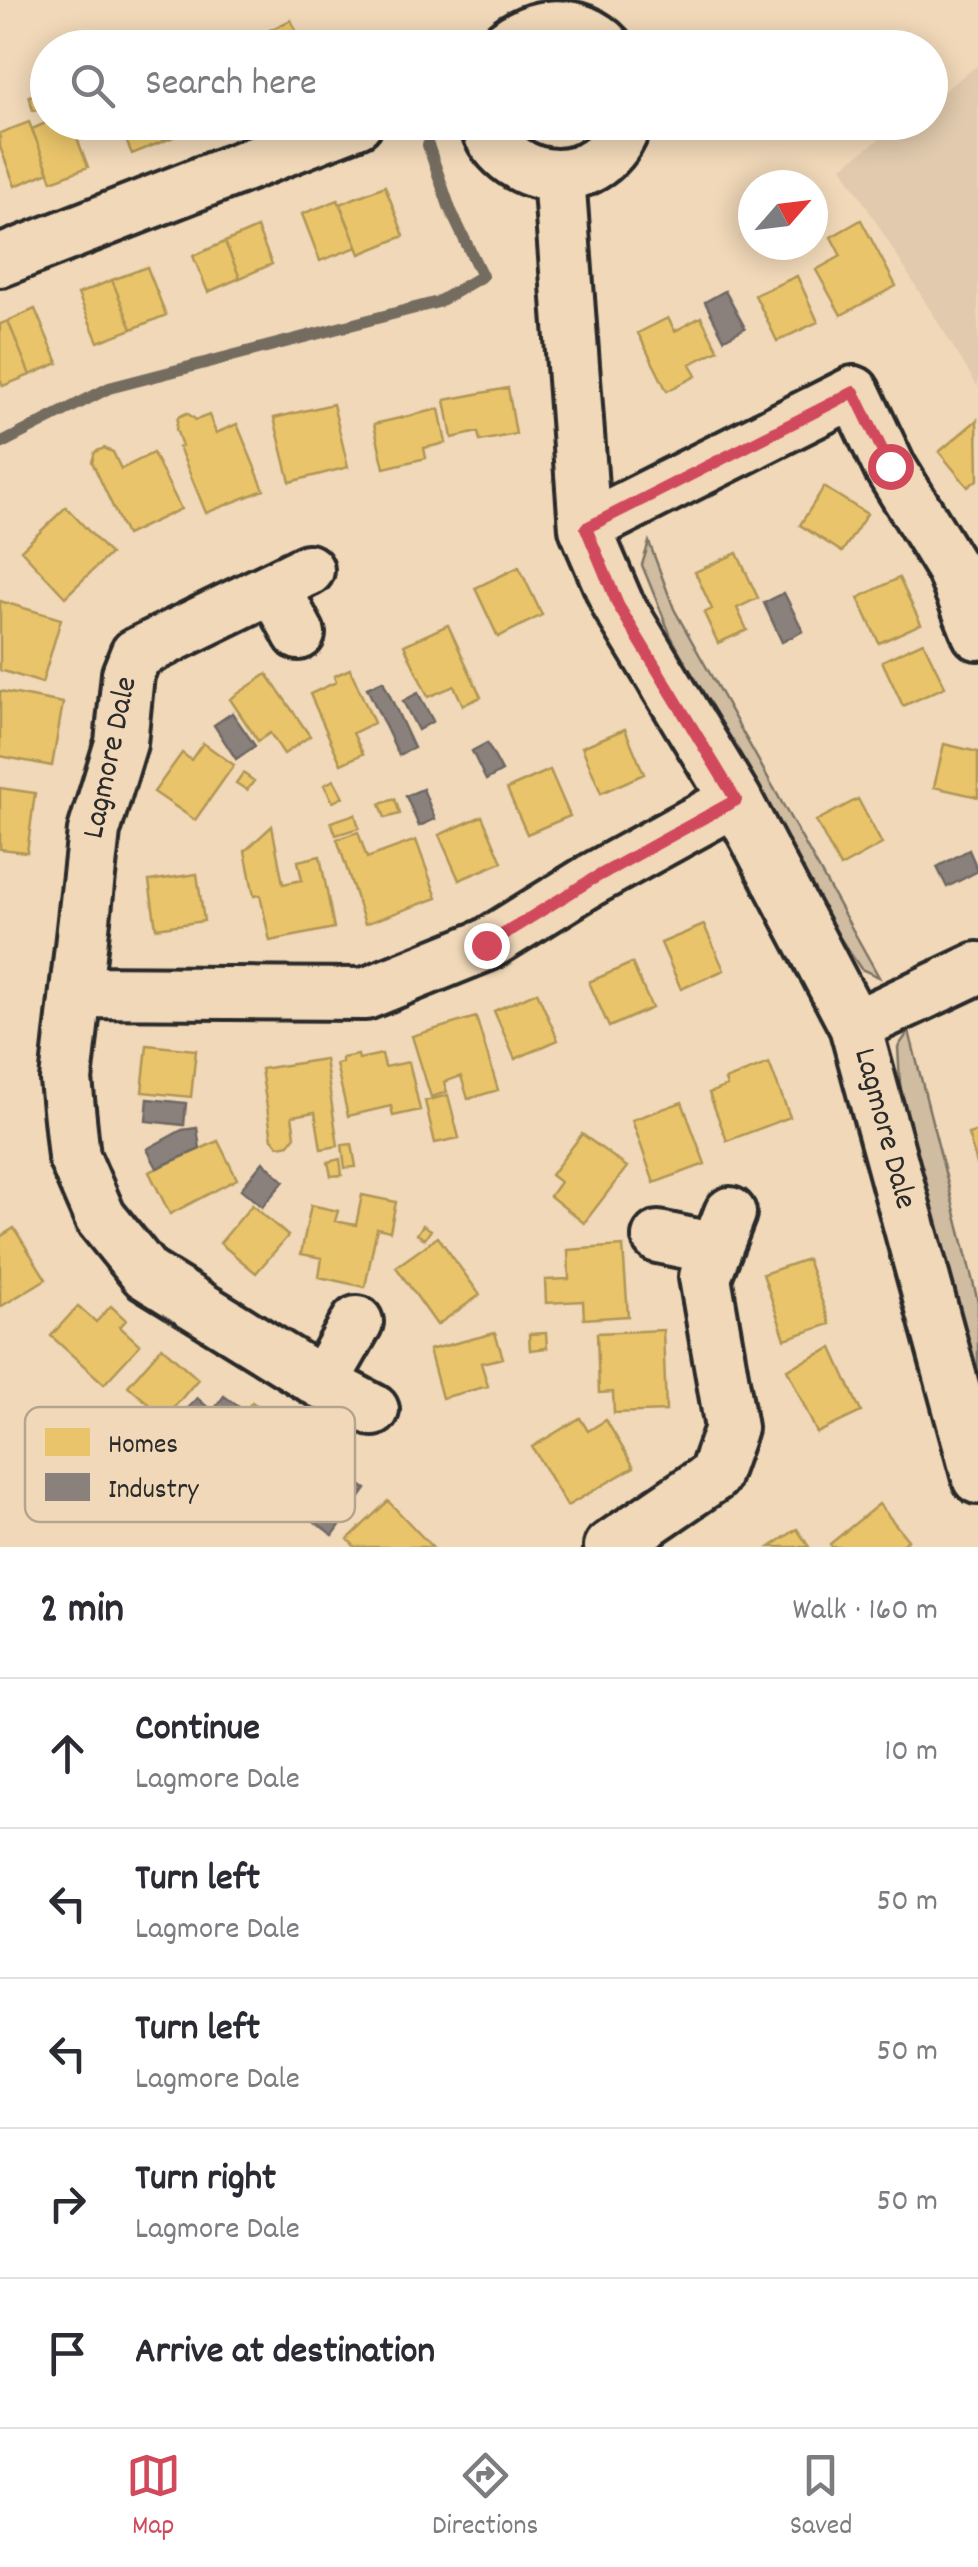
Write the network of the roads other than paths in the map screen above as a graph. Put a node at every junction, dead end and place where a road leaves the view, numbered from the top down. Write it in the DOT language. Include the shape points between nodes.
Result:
graph roads {
  1 [pos="596,26"];
  2 [pos="531,30"];
  3 [pos="311,140"];
  4 [pos="494,140"];
  5 [pos="619,140"];
  6 [pos="559,176"];
  7 [pos="0,261"];
  8 [pos="586,528"];
  9 [pos="299,634"];
  10 [pos="978,634"];
  11 [pos="736,800"];
  12 [pos="978,968"];
  13 [pos="76,992"];
  14 [pos="855,1026"];
  15 [pos="658,1237"];
  16 [pos="356,1322"];
  17 [pos="322,1383"];
  18 [pos="373,1410"];
  19 [pos="978,1478"];
  20 [pos="610,1547"];
  1 -- 2 [label="street"];
  3 -- 7 [label="street"];
  4 -- 6 [label="street" via="518,166"];
  5 -- 6 [label="street" via="584,170"];
  6 -- 8 [label="street, Lagmore Dale"];
  8 -- 10 [label="street" via="854,392 952,569"];
  8 -- 11 [label="street, Lagmore Dale" via="618,605"];
  9 -- 13 [label="street, Lagmore Dale" via="291,578 136,654 121,743 94,831"];
  11 -- 13 [label="street" via="486,945 365,994"];
  11 -- 14 [label="street, Lagmore Dale"];
  12 -- 14 [label="street"];
  13 -- 17 [label="street, Lagmore Dale" via="66,1080 74,1157 100,1217 146,1274"];
  14 -- 19 [label="street, Lagmore Dale"];
  15 -- 20 [label="street" via="723,1231 706,1278 731,1428 714,1476"];
  16 -- 17 [label="street"];
  17 -- 18 [label="street, Lagmore Dale"];
}
